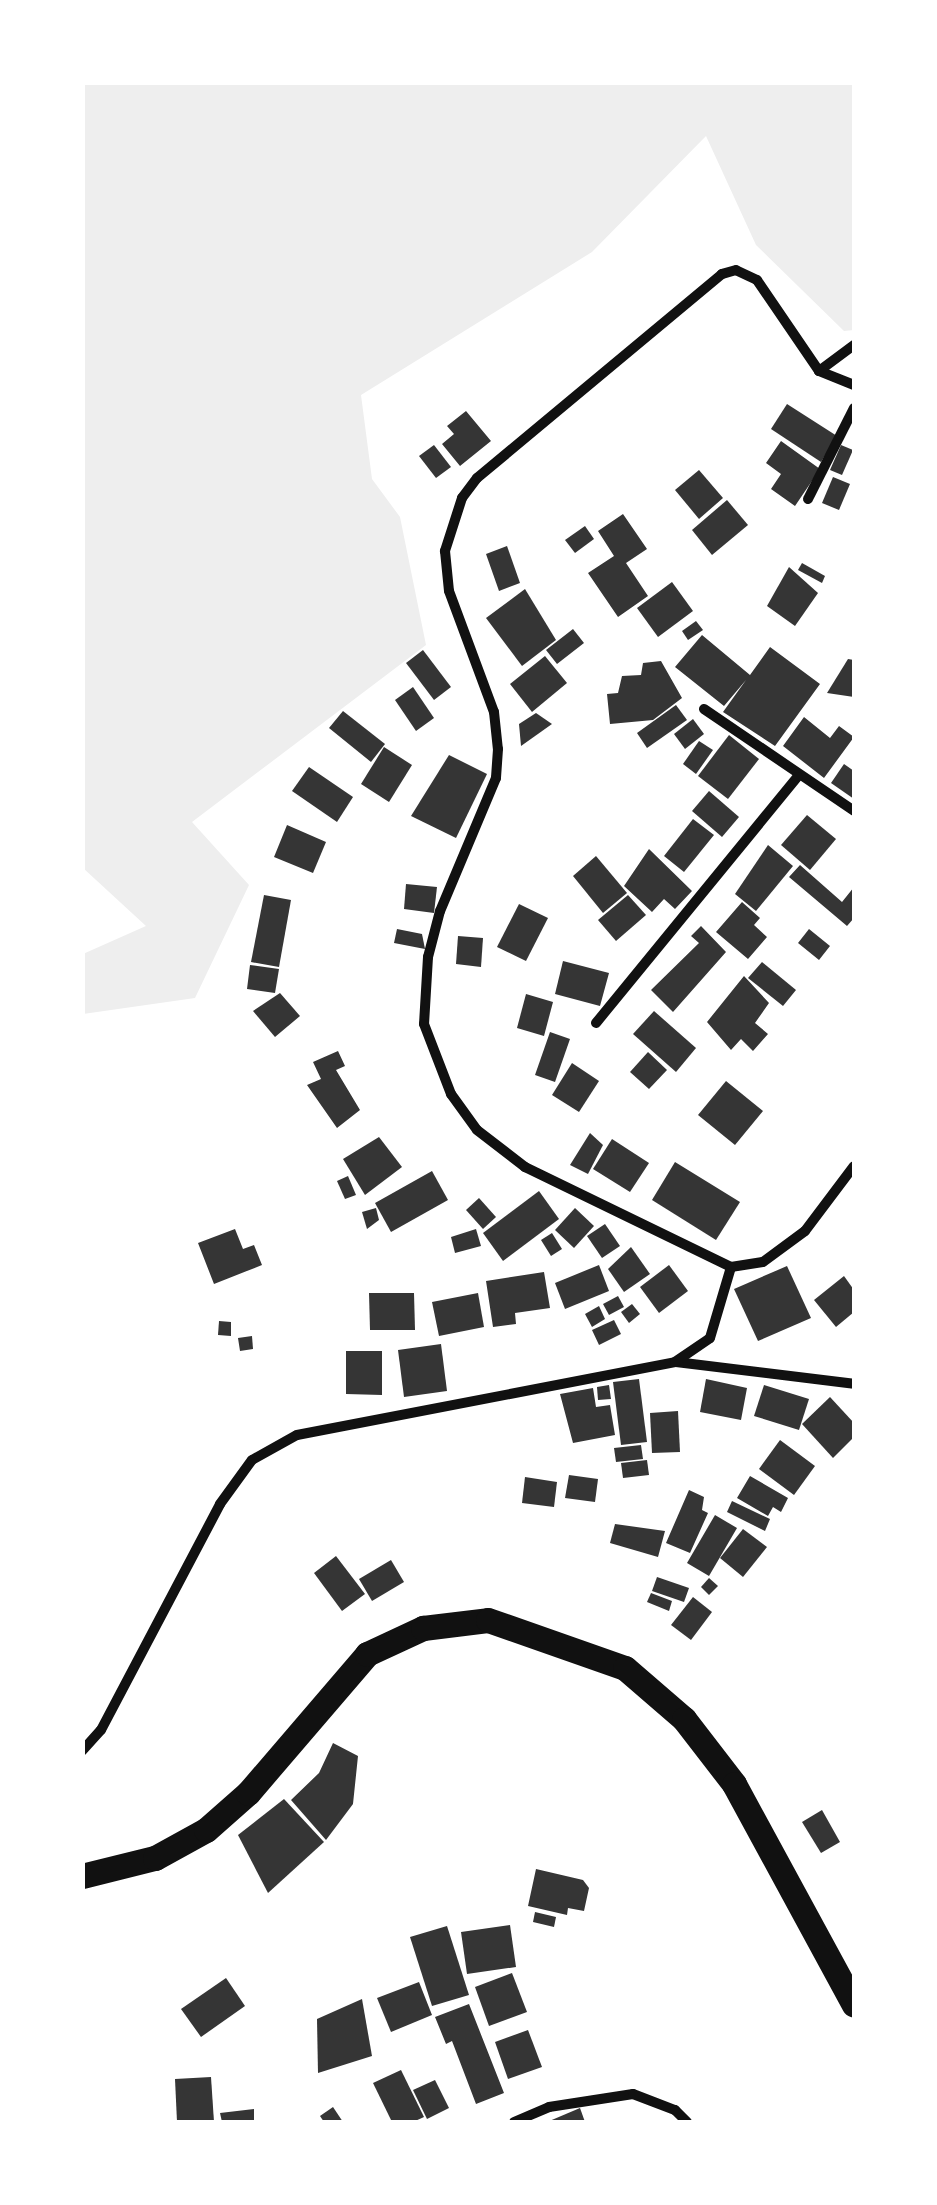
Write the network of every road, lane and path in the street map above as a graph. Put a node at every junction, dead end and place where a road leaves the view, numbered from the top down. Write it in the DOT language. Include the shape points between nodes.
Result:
graph roads {
  1 [pos="854,345"];
  2 [pos="819,372"];
  3 [pos="854,385"];
  4 [pos="854,408"];
  5 [pos="808,499"];
  6 [pos="704,709"];
  7 [pos="798,777"];
  8 [pos="854,810"];
  9 [pos="596,1023"];
  10 [pos="854,1166"];
  11 [pos="732,1266"];
  12 [pos="675,1362"];
  13 [pos="854,1384"];
  14 [pos="82,1752"];
  15 [pos="82,1876"];
  16 [pos="854,2005"];
  17 [pos="514,2122"];
  18 [pos="687,2122"];
  1 -- 2 [label="street"];
  2 -- 3 [label="street"];
  2 -- 11 [label="street" via="757,280 736,270 722,274 477,478 452,521 446,552 449,591 494,712 498,749 496,778 428,957 424,1024 433,1056 478,1130 525,1167"];
  4 -- 5 [label="street"];
  6 -- 7 [label="street"];
  7 -- 8 [label="street"];
  7 -- 9 [label="street"];
  10 -- 11 [label="street" via="806,1231 762,1262"];
  11 -- 12 [label="street" via="710,1338"];
  12 -- 13 [label="street"];
  12 -- 14 [label="street" via="297,1434 252,1460 220,1504 101,1730"];
  15 -- 16 [label="main road" via="155,1858 206,1830 248,1794 367,1654 422,1628 488,1620 624,1668 684,1719 734,1784"];
  17 -- 18 [label="street" via="549,2107 632,2094 675,2110"];
}
